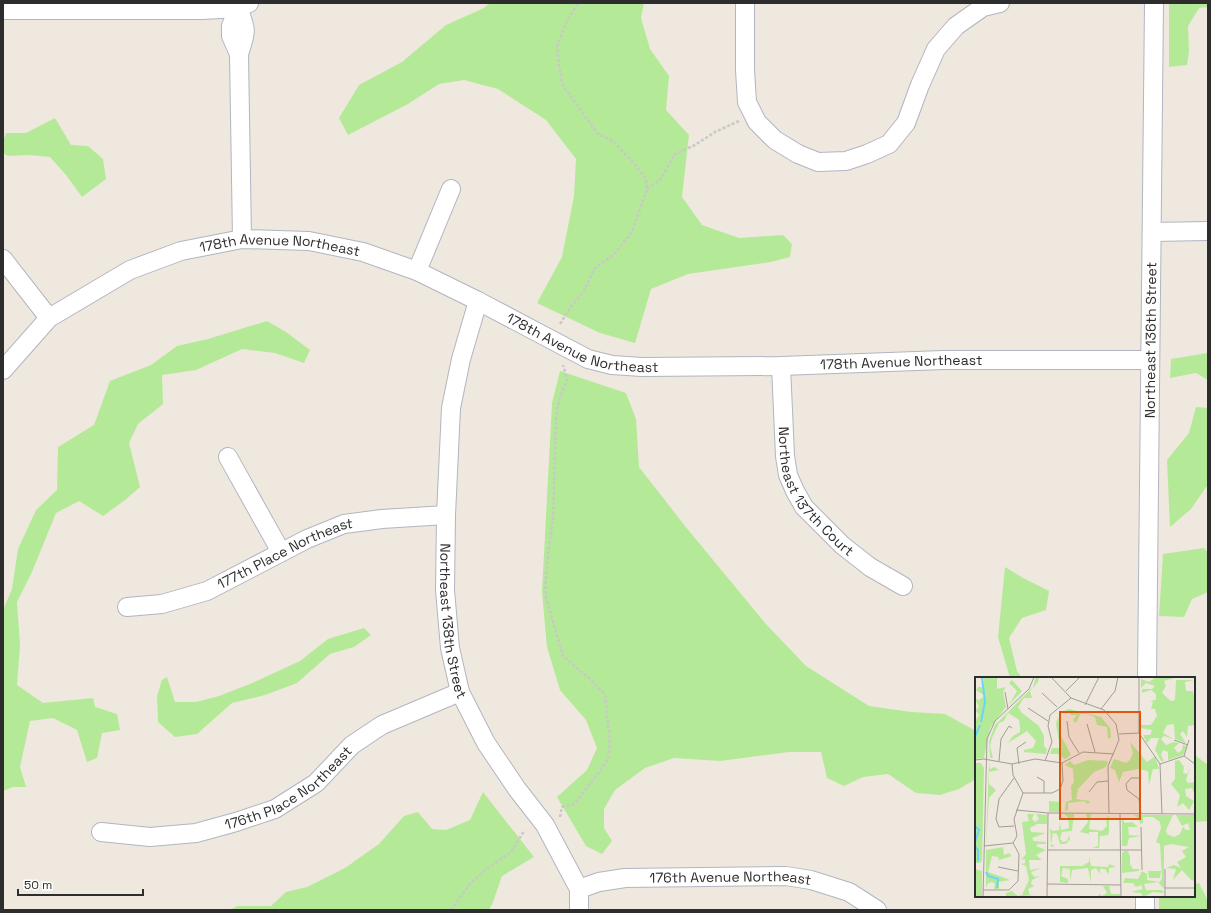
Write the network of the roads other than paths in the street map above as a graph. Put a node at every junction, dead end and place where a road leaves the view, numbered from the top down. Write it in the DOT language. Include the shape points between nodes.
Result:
graph roads {
  1 [pos="745,3"];
  2 [pos="1000,3"];
  3 [pos="1154,3"];
  4 [pos="243,6"];
  5 [pos="3,10"];
  6 [pos="451,189"];
  7 [pos="1208,231"];
  8 [pos="1152,232"];
  9 [pos="242,239"];
  10 [pos="3,259"];
  11 [pos="417,271"];
  12 [pos="478,301"];
  13 [pos="49,318"];
  14 [pos="1150,360"];
  15 [pos="781,366"];
  16 [pos="3,370"];
  17 [pos="228,457"];
  18 [pos="446,515"];
  19 [pos="281,552"];
  20 [pos="903,586"];
  21 [pos="127,607"];
  22 [pos="1147,677"];
  23 [pos="460,692"];
  24 [pos="101,832"];
  25 [pos="579,888"];
  26 [pos="1145,897"];
  27 [pos="579,910"];
  28 [pos="876,910"];
  29 [pos="1145,910"];
  1 -- 2 [label="street" via="747,102 757,122 775,140 818,162 846,161 889,144 906,123 936,49 956,26 983,7"];
  3 -- 8 [label="street, Northeast 136th Street"];
  4 -- 5 [label="street" via="202,10"];
  4 -- 9 [label="street" via="231,26 231,36 239,54"];
  6 -- 11 [label="street"];
  7 -- 8 [label="street"];
  8 -- 14 [label="street, Northeast 136th Street"];
  9 -- 11 [label="street, 178th Avenue Northeast" via="309,241 363,252"];
  9 -- 13 [label="street, 178th Avenue Northeast" via="182,251 130,270"];
  10 -- 13 [label="street"];
  11 -- 12 [label="street, 178th Avenue Northeast"];
  12 -- 15 [label="street, 178th Avenue Northeast" via="588,359 612,365"];
  12 -- 18 [label="street, Northeast 138th Street" via="461,358 451,408"];
  13 -- 16 [label="street, 178th Avenue Northeast"];
  14 -- 15 [label="street, 178th Avenue Northeast" via="943,360"];
  14 -- 22 [label="street, Northeast 136th Street"];
  15 -- 20 [label="street, Northeast 137th Court" via="785,456 794,492 842,545 870,567"];
  17 -- 19 [label="street"];
  18 -- 19 [label="street, 177th Place Northeast" via="344,524"];
  18 -- 23 [label="street, Northeast 138th Street" via="445,590 450,648"];
  19 -- 21 [label="street, 177th Place Northeast" via="207,591 162,604"];
  23 -- 24 [label="street, 176th Place Northeast" via="382,725 352,745 316,783 275,809 196,833 150,837"];
  23 -- 25 [label="street, Northeast 138th Street" via="486,743 545,825"];
  25 -- 27 [label="street, Northeast 138th Street"];
  25 -- 28 [label="street, 176th Avenue Northeast" via="625,878 786,876 811,880 849,892"];
  26 -- 29 [label="street"];
}
